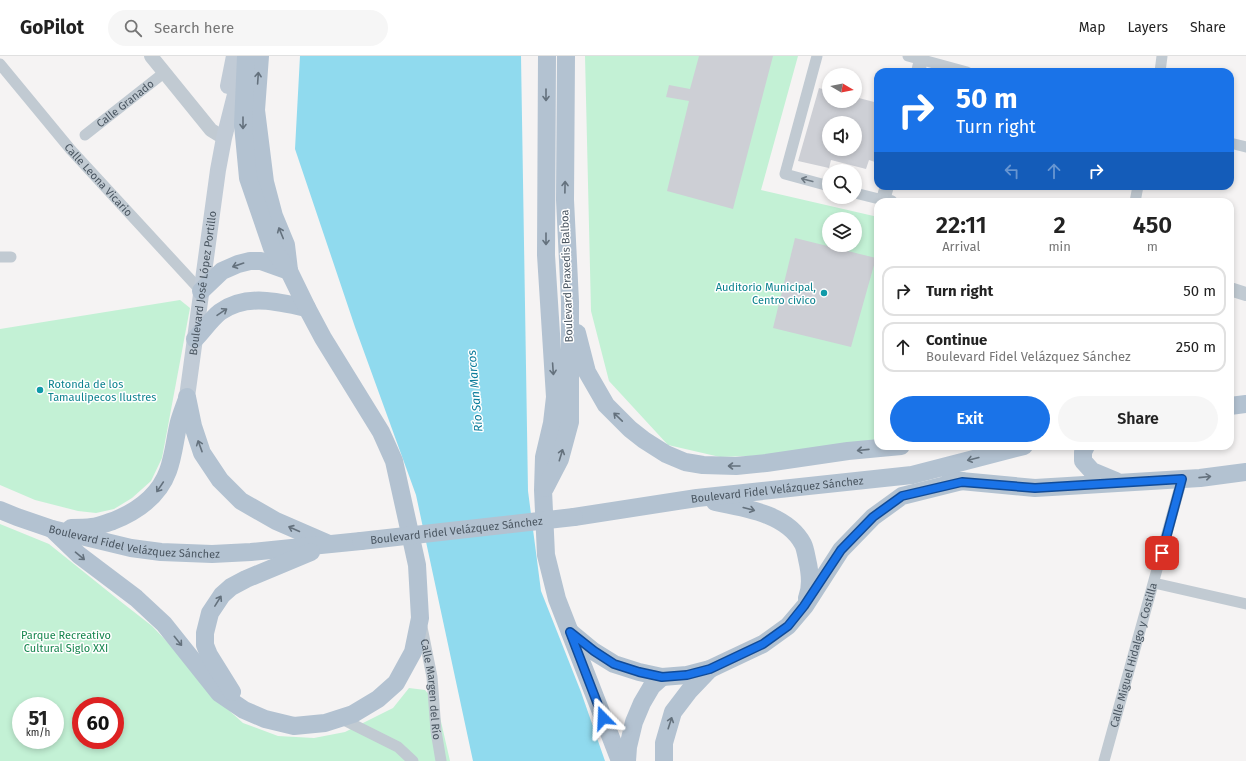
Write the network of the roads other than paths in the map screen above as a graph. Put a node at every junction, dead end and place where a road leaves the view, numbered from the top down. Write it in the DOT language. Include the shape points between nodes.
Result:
graph roads {
  1 [pos="151,56"];
  2 [pos="234,56"];
  3 [pos="246,56"];
  4 [pos="260,56"];
  5 [pos="547,56"];
  6 [pos="566,56"];
  7 [pos="817,56"];
  8 [pos="1162,56"];
  9 [pos="917,61"];
  10 [pos="0,64"];
  11 [pos="949,68"];
  12 [pos="1160,68"];
  13 [pos="165,72"];
  14 [pos="85,136"];
  15 [pos="221,137"];
  16 [pos="1234,144"];
  17 [pos="1246,147"];
  18 [pos="822,184"];
  19 [pos="862,195"];
  20 [pos="875,198"];
  21 [pos="289,271"];
  22 [pos="1234,290"];
  23 [pos="201,291"];
  24 [pos="1246,294"];
  25 [pos="570,302"];
  26 [pos="307,308"];
  27 [pos="195,340"];
  28 [pos="187,397"];
  29 [pos="874,449"];
  30 [pos="1009,450"];
  31 [pos="1084,450"];
  32 [pos="1246,472"];
  33 [pos="916,474"];
  34 [pos="1182,479"];
  35 [pos="962,482"];
  36 [pos="1121,483"];
  37 [pos="543,490"];
  38 [pos="697,498"];
  39 [pos="0,510"];
  40 [pos="8,516"];
  41 [pos="52,529"];
  42 [pos="330,545"];
  43 [pos="1154,583"];
  44 [pos="1246,604"];
  45 [pos="804,606"];
  46 [pos="420,618"];
  47 [pos="570,632"];
  48 [pos="710,669"];
  49 [pos="662,677"];
  50 [pos="244,710"];
  51 [pos="340,718"];
  52 [pos="413,761"];
  53 [pos="441,761"];
  54 [pos="620,761"];
  55 [pos="627,761"];
  56 [pos="664,761"];
  57 [pos="1104,761"];
  1 -- 13 [label="street"];
  2 -- 15 [label="main road, Boulevard José López Portillo"];
  3 -- 15 [label="main road, Boulevard José López Portillo"];
  3 -- 21 [label="main road, one-way" via="243,125 248,178 272,248"];
  21 -- 4 [label="main road, one-way" via="286,245 274,216 265,182 256,110"];
  5 -- 37 [label="main road, Boulevard Praxedis Balboa, one-way" via="546,255 555,397 544,458"];
  25 -- 6 [label="main road, Boulevard Praxedis Balboa, one-way" via="565,200"];
  18 -- 7 [label="street, one-way" via="785,174"];
  8 -- 12 [label="street"];
  9 -- 11 [label="street"];
  10 -- 23 [label="street, Calle Leona Vicario" via="70,150"];
  13 -- 14 [label="street, Calle Granado"];
  13 -- 15 [label="street" via="210,130"];
  15 -- 23 [label="main road, Boulevard José López Portillo"];
  16 -- 17 [label="street"];
  19 -- 20 [label="street"];
  21 -- 23 [label="main road, one-way" via="250,261 222,271"];
  21 -- 26 [label="main road"];
  22 -- 24 [label="street"];
  23 -- 27 [label="main road, Boulevard José López Portillo"];
  29 -- 25 [label="main road, one-way" via="736,466 704,465 672,457 644,440 606,406 588,372"];
  37 -- 25 [label="main road, Boulevard Praxedis Balboa, one-way" via="560,459 570,422"];
  27 -- 26 [label="main road, one-way" via="220,312 232,306 260,300"];
  26 -- 46 [label="main road" via="381,432 394,462 417,565"];
  27 -- 28 [label="main road, Boulevard José López Portillo"];
  28 -- 41 [label="main road, one-way" via="168,470 162,484 146,503 102,525"];
  42 -- 28 [label="main road, one-way" via="276,521 241,501 220,480 202,453"];
  30 -- 33 [label="main road, Boulevard Fidel Velázquez Sánchez, one-way"];
  31 -- 36 [label="main road" via="1083,462 1092,471"];
  34 -- 32 [label="main road, Boulevard Fidel Velázquez Sánchez, one-way"];
  33 -- 35 [label="main road, Boulevard Fidel Velázquez Sánchez"];
  33 -- 38 [label="main road, Boulevard Fidel Velázquez Sánchez"];
  34 -- 36 [label="main road, Boulevard Fidel Velázquez Sánchez"];
  34 -- 43 [label="street, Calle Miguel Hidalgo y Costilla"];
  35 -- 36 [label="main road, Boulevard Fidel Velázquez Sánchez" via="1035,488"];
  35 -- 45 [label="main road" via="902,496 873,517 841,550"];
  37 -- 47 [label="main road, Boulevard Praxedis Balboa" via="546,555"];
  38 -- 42 [label="main road, Boulevard Fidel Velázquez Sánchez, bridge" via="574,517"];
  38 -- 45 [label="main road, one-way" via="750,509 773,517 794,531 804,545 809,568 810,590"];
  39 -- 40 [label="main road, Boulevard Fidel Velázquez Sánchez"];
  40 -- 41 [label="main road, Boulevard Fidel Velázquez Sánchez"];
  41 -- 42 [label="main road, Boulevard Fidel Velázquez Sánchez" via="131,548 161,552 212,554"];
  41 -- 50 [label="main road, one-way" via="79,555 136,598 159,619 219,692"];
  50 -- 42 [label="main road, one-way" via="205,645 210,613 231,587"];
  43 -- 44 [label="street"];
  43 -- 57 [label="street, Calle Miguel Hidalgo y Costilla"];
  45 -- 48 [label="main road" via="788,626 763,644"];
  46 -- 51 [label="main road" via="413,652 396,683 378,699 353,714"];
  46 -- 53 [label="street, Calle Margen del Río" via="432,677"];
  47 -- 49 [label="main road" via="614,664"];
  47 -- 54 [label="main road, Boulevard Praxedis Balboa"];
  48 -- 49 [label="main road" via="687,675"];
  56 -- 48 [label="main road, one-way" via="664,743 673,712"];
  49 -- 55 [label="main road" via="652,686 634,722"];
  50 -- 51 [label="main road" via="265,719 294,726 325,723"];
  51 -- 52 [label="street" via="398,747"];
}
